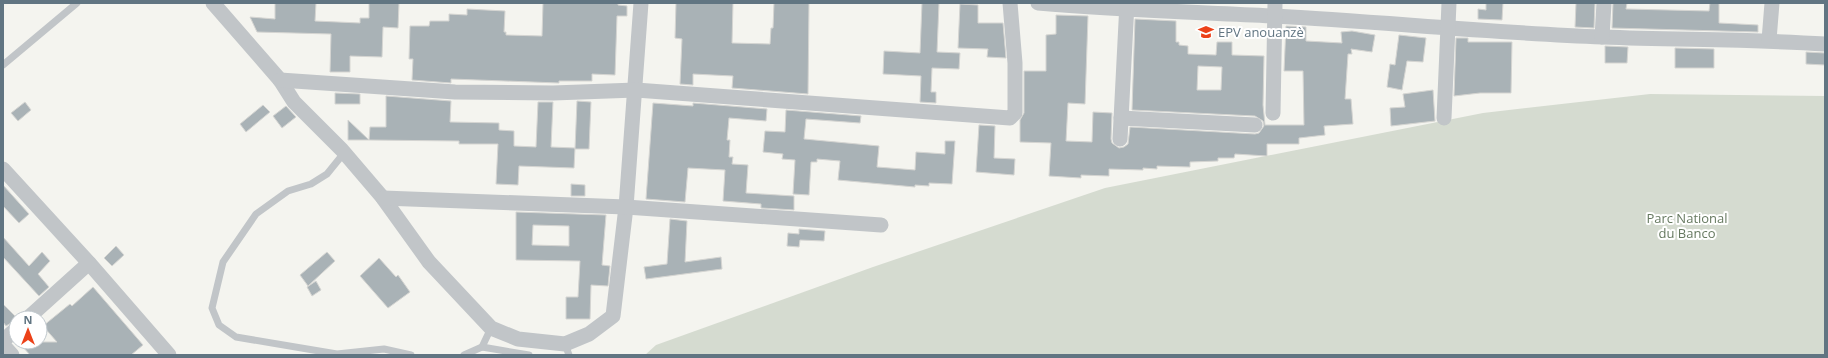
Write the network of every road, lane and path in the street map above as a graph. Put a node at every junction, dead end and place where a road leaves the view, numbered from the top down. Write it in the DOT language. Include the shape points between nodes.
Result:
graph roads {
  1 [pos="77,3"];
  2 [pos="213,3"];
  3 [pos="641,3"];
  4 [pos="1010,3"];
  5 [pos="1038,3"];
  6 [pos="1449,3"];
  7 [pos="1604,3"];
  8 [pos="1772,3"];
  9 [pos="1126,6"];
  10 [pos="1274,9"];
  11 [pos="1448,28"];
  12 [pos="1602,37"];
  13 [pos="1769,40"];
  14 [pos="1825,44"];
  15 [pos="3,65"];
  16 [pos="280,80"];
  17 [pos="636,90"];
  18 [pos="1273,113"];
  19 [pos="1121,118"];
  20 [pos="1444,118"];
  21 [pos="1255,124"];
  22 [pos="1120,139"];
  23 [pos="344,153"];
  24 [pos="3,169"];
  25 [pos="383,198"];
  26 [pos="626,207"];
  27 [pos="881,225"];
  28 [pos="88,263"];
  29 [pos="37,310"];
  30 [pos="491,328"];
  31 [pos="3,345"];
  32 [pos="482,347"];
  33 [pos="567,349"];
  34 [pos="12,355"];
  35 [pos="169,355"];
  36 [pos="411,355"];
  37 [pos="464,355"];
  38 [pos="529,355"];
  1 -- 15 [label="lane"];
  2 -- 16 [label="street"];
  3 -- 17 [label="street"];
  4 -- 17 [label="street" via="1015,63 1015,113 1010,118"];
  5 -- 9 [label="street"];
  6 -- 11 [label="street"];
  7 -- 12 [label="street"];
  8 -- 13 [label="street"];
  9 -- 10 [label="street"];
  9 -- 19 [label="street"];
  10 -- 11 [label="street"];
  10 -- 18 [label="street"];
  11 -- 12 [label="street"];
  11 -- 20 [label="street"];
  12 -- 13 [label="street"];
  13 -- 14 [label="street"];
  16 -- 17 [label="street" via="455,92 553,93"];
  16 -- 23 [label="street" via="294,102"];
  17 -- 26 [label="street"];
  19 -- 21 [label="street"];
  19 -- 22 [label="street"];
  23 -- 25 [label="street"];
  23 -- 36 [label="lane" via="327,174 311,184 288,191 256,214 223,262 212,308 219,325 236,337 337,354 384,349"];
  24 -- 28 [label="street"];
  25 -- 26 [label="street"];
  25 -- 30 [label="street" via="429,262"];
  26 -- 27 [label="street"];
  26 -- 33 [label="street" via="614,316"];
  28 -- 29 [label="street"];
  28 -- 35 [label="street"];
  30 -- 32 [label="lane"];
  30 -- 33 [label="street" via="518,339"];
  31 -- 34 [label="street"];
  32 -- 37 [label="lane"];
  32 -- 38 [label="lane"];
}
